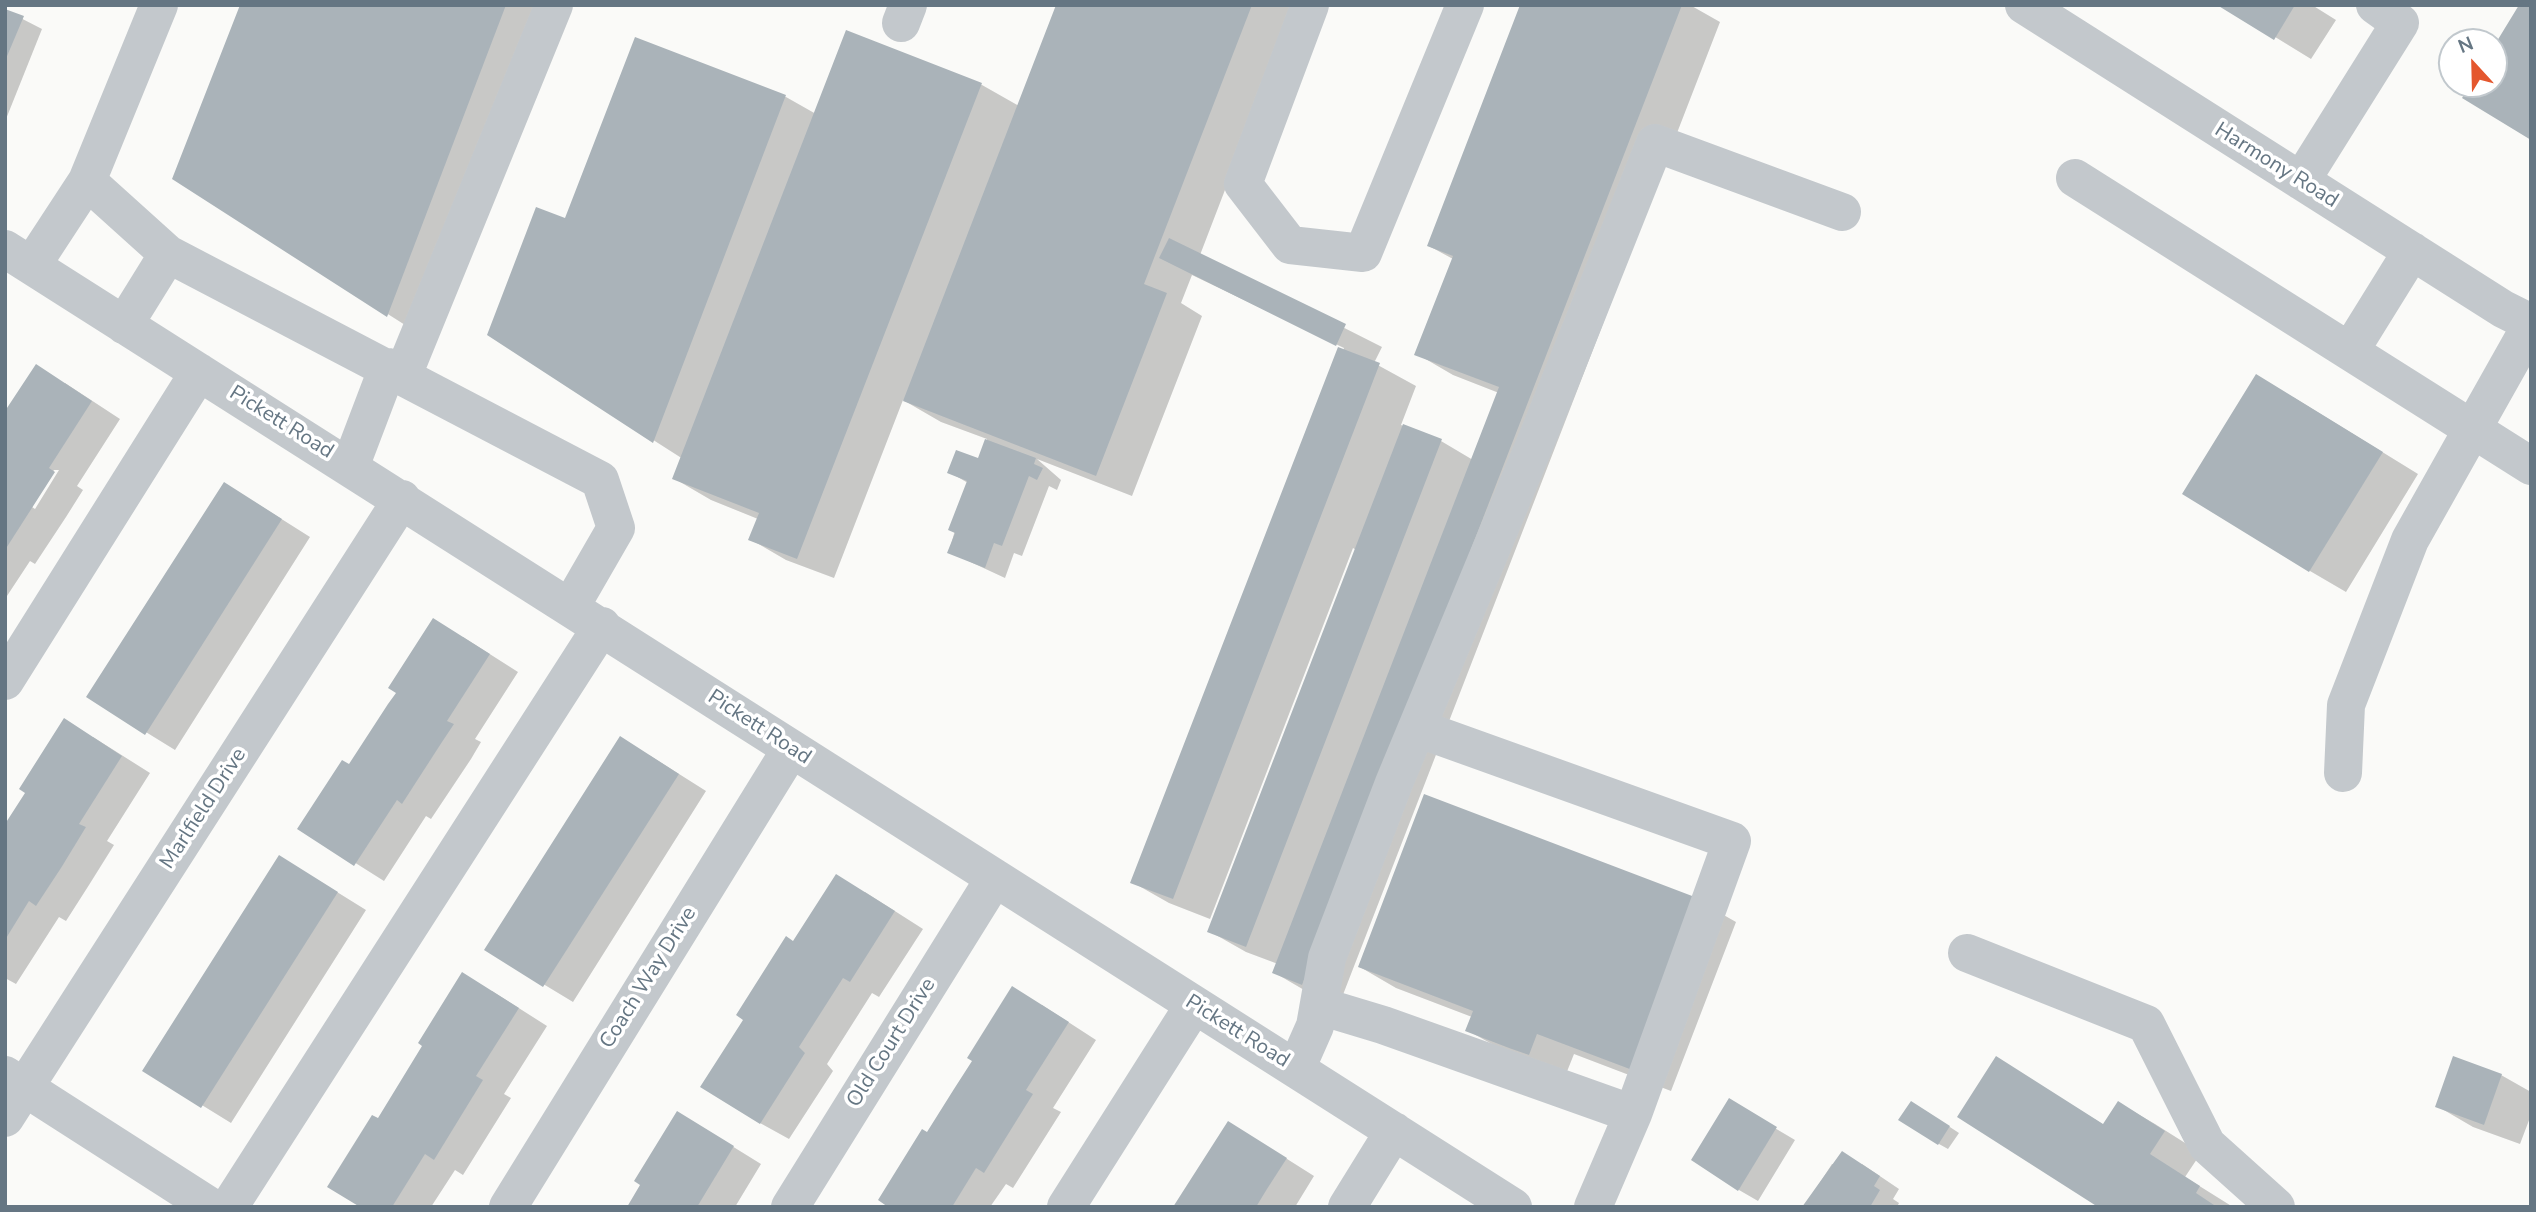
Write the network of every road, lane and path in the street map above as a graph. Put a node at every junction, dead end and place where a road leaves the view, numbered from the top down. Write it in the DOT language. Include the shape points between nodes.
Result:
graph roads {
  1 [pos="159,5"];
  2 [pos="554,5"];
  3 [pos="1310,5"];
  4 [pos="1465,5"];
  5 [pos="2024,5"];
  6 [pos="2375,5"];
  7 [pos="2075,178"];
  8 [pos="87,181"];
  9 [pos="2301,181"];
  10 [pos="1842,212"];
  11 [pos="2412,251"];
  12 [pos="168,254"];
  13 [pos="19,257"];
  14 [pos="124,324"];
  15 [pos="2531,324"];
  16 [pos="2350,351"];
  17 [pos="396,371"];
  18 [pos="199,372"];
  19 [pos="2473,429"];
  20 [pos="2531,466"];
  21 [pos="350,467"];
  22 [pos="402,499"];
  23 [pos="586,616"];
  24 [pos="5,681"];
  25 [pos="1417,728"];
  26 [pos="791,749"];
  27 [pos="2343,773"];
  28 [pos="994,879"];
  29 [pos="1968,953"];
  30 [pos="1194,1005"];
  31 [pos="1320,1006"];
  32 [pos="1296,1069"];
  33 [pos="12,1094"];
  34 [pos="1633,1114"];
  35 [pos="1394,1130"];
  36 [pos="211,1207"];
  37 [pos="229,1207"];
  38 [pos="508,1207"];
  39 [pos="790,1207"];
  40 [pos="1066,1207"];
  41 [pos="1346,1207"];
  42 [pos="1513,1207"];
  43 [pos="1593,1207"];
  44 [pos="2276,1207"];
  1 -- 8 [label="street"];
  2 -- 17 [label="street"];
  3 -- 4 [label="street" via="1243,184 1290,245 1363,253"];
  5 -- 9 [label="street, Harmony Road"];
  6 -- 9 [label="street" via="2400,23"];
  7 -- 16 [label="street"];
  8 -- 12 [label="street"];
  8 -- 13 [label="street"];
  9 -- 11 [label="street, Harmony Road"];
  10 -- 25 [label="street" via="1655,143"];
  11 -- 15 [label="street, Harmony Road"];
  11 -- 16 [label="street"];
  12 -- 14 [label="street"];
  12 -- 17 [label="street"];
  13 -- 14 [label="street, Pickett Road"];
  14 -- 18 [label="street, Pickett Road"];
  15 -- 19 [label="street"];
  16 -- 19 [label="street"];
  17 -- 21 [label="street"];
  17 -- 23 [label="street" via="600,480 616,528"];
  18 -- 21 [label="street, Pickett Road"];
  18 -- 24 [label="street"];
  19 -- 20 [label="street"];
  19 -- 27 [label="street" via="2410,541 2346,705"];
  21 -- 22 [label="street, Pickett Road"];
  22 -- 23 [label="street, Pickett Road"];
  22 -- 33 [label="street, Marlfield Drive"];
  23 -- 26 [label="street, Pickett Road"];
  23 -- 37 [label="street"];
  25 -- 31 [label="street" via="1327,958"];
  25 -- 34 [label="street" via="1732,841"];
  26 -- 28 [label="street, Pickett Road"];
  26 -- 38 [label="street, Coach Way Drive"];
  28 -- 30 [label="street, Pickett Road"];
  28 -- 39 [label="street, Old Court Drive"];
  29 -- 44 [label="street" via="2146,1024 2207,1145"];
  30 -- 32 [label="street, Pickett Road"];
  30 -- 40 [label="street"];
  31 -- 32 [label="street"];
  31 -- 34 [label="street"];
  32 -- 35 [label="street, Pickett Road"];
  33 -- 36 [label="street"];
  34 -- 43 [label="street"];
  35 -- 41 [label="street"];
  35 -- 42 [label="street, Pickett Road"];
}
